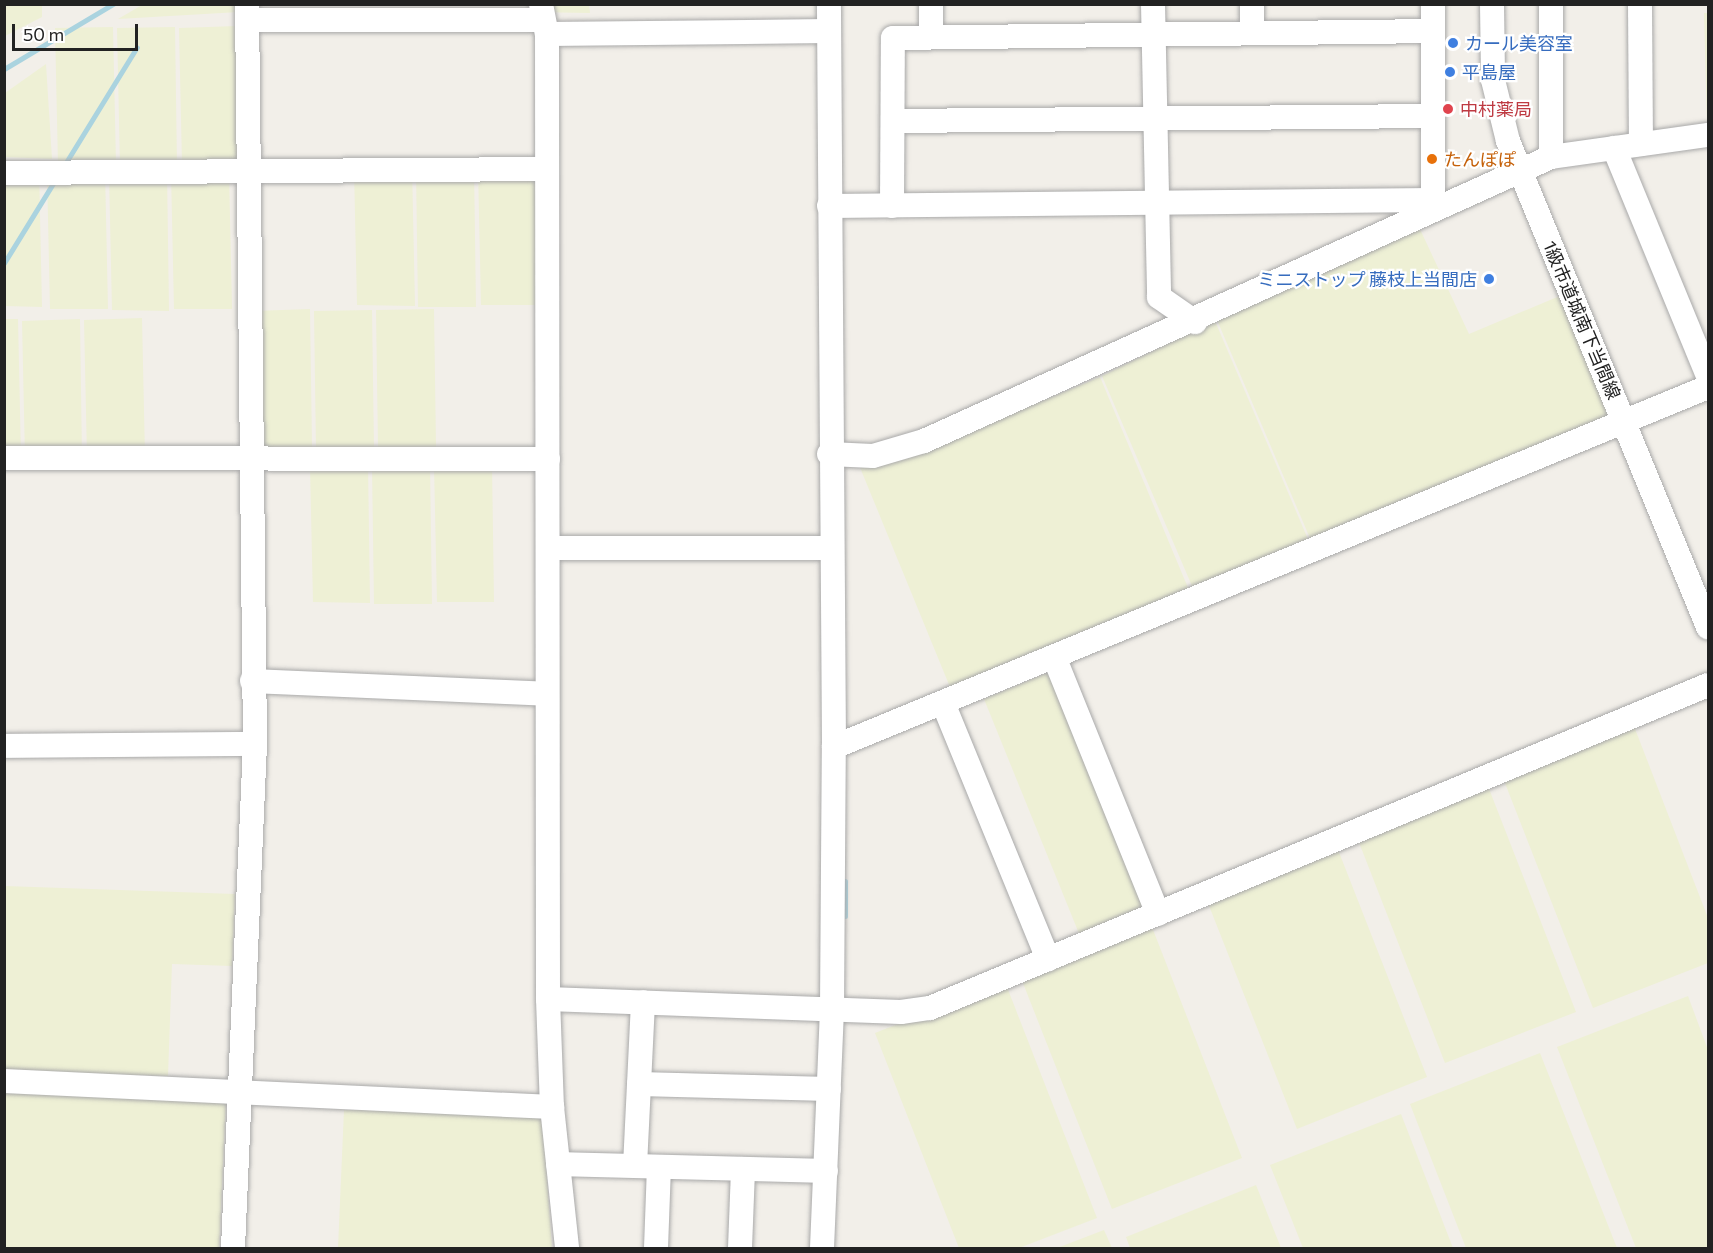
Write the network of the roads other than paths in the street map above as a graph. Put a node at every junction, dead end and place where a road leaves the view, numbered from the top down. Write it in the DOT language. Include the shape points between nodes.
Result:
graph roads {
  1 [pos="829,4"];
  2 [pos="931,4"];
  3 [pos="1153,4"];
  4 [pos="1252,4"];
  5 [pos="1433,4"];
  6 [pos="1492,4"];
  7 [pos="1551,4"];
  8 [pos="1640,4"];
  9 [pos="247,12"];
  10 [pos="543,20"];
  11 [pos="829,31"];
  12 [pos="1433,31"];
  13 [pos="1252,32"];
  14 [pos="1153,35"];
  15 [pos="932,37"];
  16 [pos="1433,116"];
  17 [pos="1155,119"];
  18 [pos="893,121"];
  19 [pos="1708,135"];
  20 [pos="1641,144"];
  21 [pos="1614,148"];
  22 [pos="1551,157"];
  23 [pos="546,169"];
  24 [pos="1520,171"];
  25 [pos="4,173"];
  26 [pos="249,173"];
  27 [pos="1434,204"];
  28 [pos="1156,205"];
  29 [pos="828,206"];
  30 [pos="892,206"];
  31 [pos="1195,322"];
  32 [pos="1708,385"];
  33 [pos="1624,421"];
  34 [pos="829,454"];
  35 [pos="4,458"];
  36 [pos="548,459"];
  37 [pos="250,460"];
  38 [pos="548,548"];
  39 [pos="830,548"];
  40 [pos="1708,627"];
  41 [pos="1055,659"];
  42 [pos="252,681"];
  43 [pos="1708,686"];
  44 [pos="546,694"];
  45 [pos="943,703"];
  46 [pos="255,744"];
  47 [pos="4,746"];
  48 [pos="834,747"];
  49 [pos="1158,914"];
  50 [pos="1048,959"];
  51 [pos="548,999"];
  52 [pos="643,1002"];
  53 [pos="841,1009"];
  54 [pos="4,1081"];
  55 [pos="639,1084"];
  56 [pos="829,1089"];
  57 [pos="242,1090"];
  58 [pos="552,1107"];
  59 [pos="558,1164"];
  60 [pos="635,1166"];
  61 [pos="659,1167"];
  62 [pos="743,1169"];
  63 [pos="826,1171"];
  64 [pos="233,1248"];
  65 [pos="567,1248"];
  66 [pos="656,1248"];
  67 [pos="740,1248"];
  68 [pos="822,1248"];
  1 -- 11 [label="street"];
  2 -- 15 [label="street"];
  3 -- 14 [label="street"];
  4 -- 13 [label="street"];
  5 -- 12 [label="street"];
  6 -- 24 [label="street, 1級市道城南下当間線" via="1493,80 1502,121"];
  7 -- 22 [label="street"];
  8 -- 20 [label="street"];
  9 -- 10 [label="street"];
  9 -- 26 [label="street"];
  10 -- 11 [label="street"];
  10 -- 23 [label="street"];
  11 -- 29 [label="street"];
  12 -- 13 [label="street"];
  12 -- 16 [label="street"];
  13 -- 14 [label="street"];
  14 -- 15 [label="street"];
  14 -- 17 [label="street"];
  15 -- 18 [label="street" via="893,38"];
  16 -- 17 [label="street"];
  16 -- 27 [label="street"];
  17 -- 18 [label="street"];
  17 -- 28 [label="street"];
  18 -- 30 [label="street"];
  19 -- 20 [label="street"];
  20 -- 21 [label="street"];
  21 -- 22 [label="street"];
  21 -- 32 [label="street"];
  22 -- 24 [label="street"];
  23 -- 26 [label="street"];
  23 -- 36 [label="street"];
  24 -- 27 [label="street"];
  24 -- 33 [label="street, 1級市道城南下当間線"];
  25 -- 26 [label="street"];
  26 -- 37 [label="street"];
  27 -- 28 [label="street"];
  27 -- 31 [label="street"];
  28 -- 30 [label="street"];
  28 -- 31 [label="street" via="1160,297"];
  29 -- 30 [label="street"];
  29 -- 34 [label="street"];
  31 -- 34 [label="street" via="924,441 873,456"];
  32 -- 33 [label="street"];
  33 -- 40 [label="street, 1級市道城南下当間線"];
  33 -- 41 [label="street"];
  34 -- 39 [label="street"];
  35 -- 37 [label="street"];
  36 -- 37 [label="street"];
  36 -- 38 [label="street"];
  37 -- 42 [label="street"];
  38 -- 39 [label="street"];
  38 -- 44 [label="street"];
  39 -- 48 [label="street"];
  41 -- 45 [label="street"];
  41 -- 49 [label="street"];
  42 -- 44 [label="street"];
  42 -- 46 [label="street"];
  43 -- 49 [label="street"];
  44 -- 51 [label="street"];
  45 -- 48 [label="street"];
  45 -- 50 [label="street"];
  46 -- 47 [label="street"];
  46 -- 57 [label="street"];
  48 -- 53 [label="street"];
  49 -- 50 [label="street"];
  50 -- 53 [label="street" via="930,1008 901,1012"];
  51 -- 52 [label="street"];
  51 -- 58 [label="street"];
  52 -- 53 [label="street"];
  52 -- 55 [label="street"];
  53 -- 56 [label="street"];
  54 -- 57 [label="street"];
  55 -- 56 [label="street"];
  55 -- 60 [label="street"];
  56 -- 63 [label="street"];
  57 -- 58 [label="street"];
  57 -- 64 [label="street"];
  58 -- 59 [label="street"];
  59 -- 60 [label="street"];
  59 -- 65 [label="street"];
  60 -- 61 [label="street"];
  61 -- 62 [label="street"];
  61 -- 66 [label="street"];
  62 -- 63 [label="street"];
  62 -- 67 [label="street"];
  63 -- 68 [label="street"];
}
